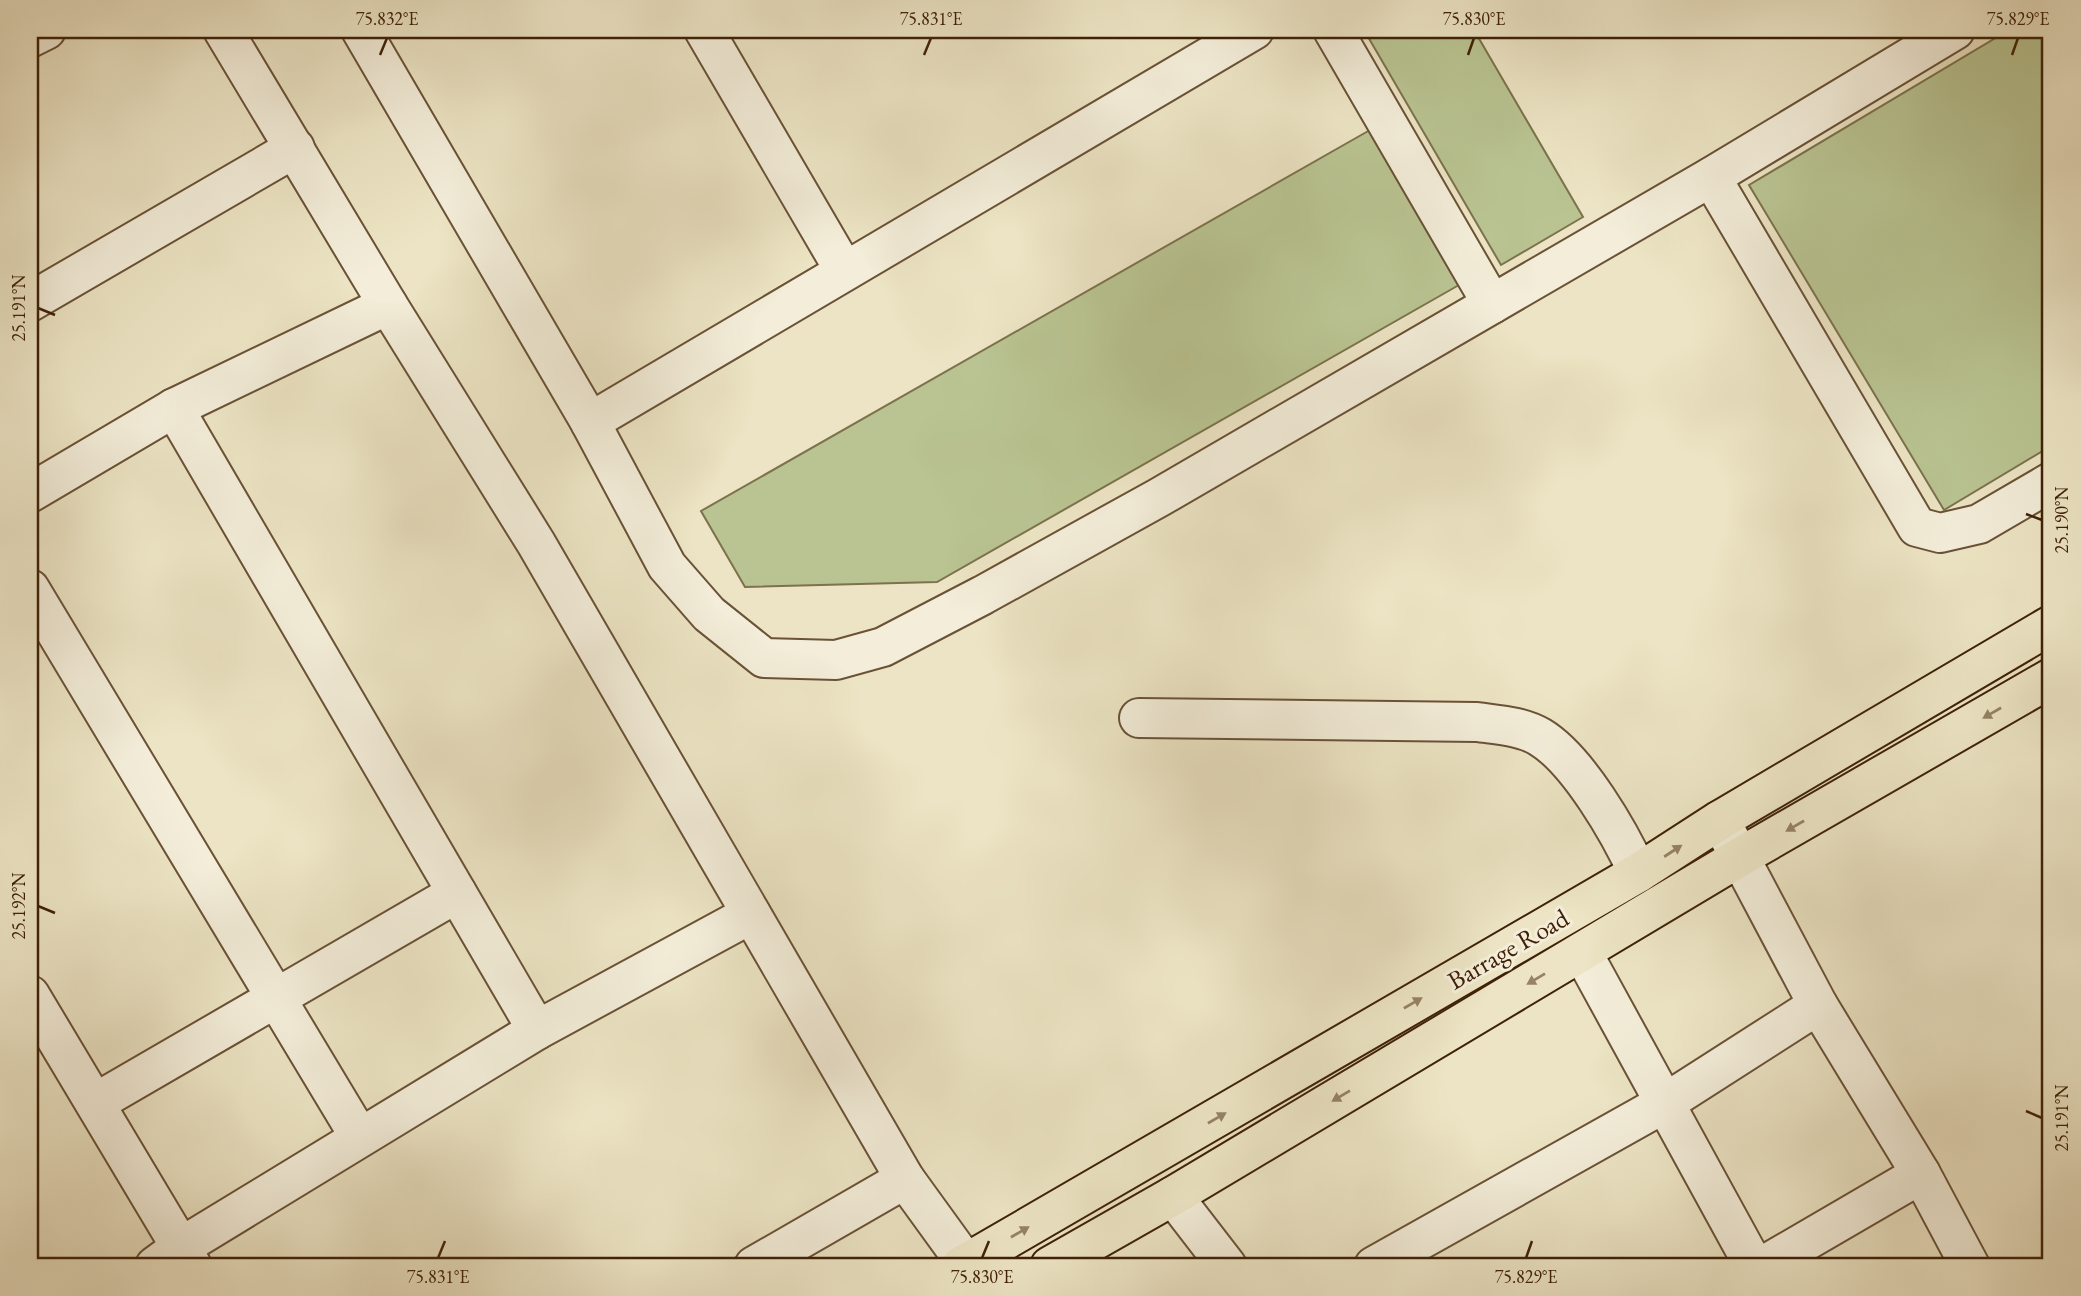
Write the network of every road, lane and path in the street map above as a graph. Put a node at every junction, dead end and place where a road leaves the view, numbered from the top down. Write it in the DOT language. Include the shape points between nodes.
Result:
graph roads {
  1 [pos="46,30"];
  2 [pos="223,30"];
  3 [pos="361,30"];
  4 [pos="1254,30"];
  5 [pos="1333,30"];
  6 [pos="1955,30"];
  7 [pos="716,34"];
  8 [pos="30,38"];
  9 [pos="295,148"];
  10 [pos="1711,177"];
  11 [pos="844,270"];
  12 [pos="30,302"];
  13 [pos="1492,304"];
  14 [pos="388,305"];
  15 [pos="174,408"];
  16 [pos="590,422"];
  17 [pos="2051,482"];
  18 [pos="30,493"];
  19 [pos="30,589"];
  20 [pos="2051,625"];
  21 [pos="2051,678"];
  22 [pos="1139,718"];
  23 [pos="1720,820"];
  24 [pos="1740,857"];
  25 [pos="1638,873"];
  26 [pos="457,893"];
  27 [pos="751,914"];
  28 [pos="1582,952"];
  29 [pos="30,995"];
  30 [pos="277,999"];
  31 [pos="1818,1006"];
  32 [pos="537,1030"];
  33 [pos="95,1103"];
  34 [pos="1665,1103"];
  35 [pos="359,1136"];
  36 [pos="1921,1174"];
  37 [pos="905,1179"];
  38 [pos="1173,1196"];
  39 [pos="176,1260"];
  40 [pos="965,1265"];
  41 [pos="754,1266"];
  42 [pos="1049,1266"];
  43 [pos="1227,1266"];
  44 [pos="1374,1266"];
  45 [pos="1754,1266"];
  46 [pos="1763,1266"];
  47 [pos="1970,1266"];
  1 -- 8 [label="street"];
  2 -- 9 [label="street"];
  3 -- 16 [label="street"];
  4 -- 11 [label="street"];
  5 -- 13 [label="street"];
  6 -- 10 [label="street"];
  7 -- 11 [label="street"];
  9 -- 12 [label="street"];
  9 -- 14 [label="street"];
  10 -- 13 [label="street"];
  10 -- 17 [label="street" via="1917,527 1940,533 1979,524"];
  11 -- 16 [label="street"];
  13 -- 16 [label="street" via="982,595 883,647 836,660 764,658 709,614 667,566"];
  14 -- 15 [label="street"];
  14 -- 27 [label="street" via="536,543"];
  15 -- 18 [label="street"];
  15 -- 26 [label="street"];
  19 -- 30 [label="street"];
  20 -- 23 [label="main road, Barrage Road"];
  21 -- 24 [label="main road, Barrage Road, one-way"];
  22 -- 25 [label="street" via="1510,726 1540,737 1568,761 1620,834"];
  23 -- 24 [label="street"];
  25 -- 23 [label="main road, Barrage Road, one-way"];
  24 -- 28 [label="main road, Barrage Road"];
  24 -- 31 [label="street"];
  40 -- 25 [label="main road, Barrage Road, one-way"];
  26 -- 30 [label="street"];
  26 -- 32 [label="street"];
  27 -- 32 [label="street"];
  27 -- 37 [label="street"];
  28 -- 34 [label="street"];
  28 -- 38 [label="main road, Barrage Road, one-way"];
  29 -- 33 [label="street"];
  30 -- 33 [label="street"];
  30 -- 35 [label="street"];
  31 -- 34 [label="street"];
  31 -- 36 [label="street"];
  32 -- 35 [label="street"];
  33 -- 39 [label="street"];
  34 -- 44 [label="street"];
  34 -- 45 [label="street"];
  35 -- 39 [label="street"];
  36 -- 46 [label="street"];
  36 -- 47 [label="street"];
  37 -- 40 [label="street"];
  37 -- 41 [label="street"];
  38 -- 42 [label="main road, Barrage Road"];
  38 -- 43 [label="street"];
}
